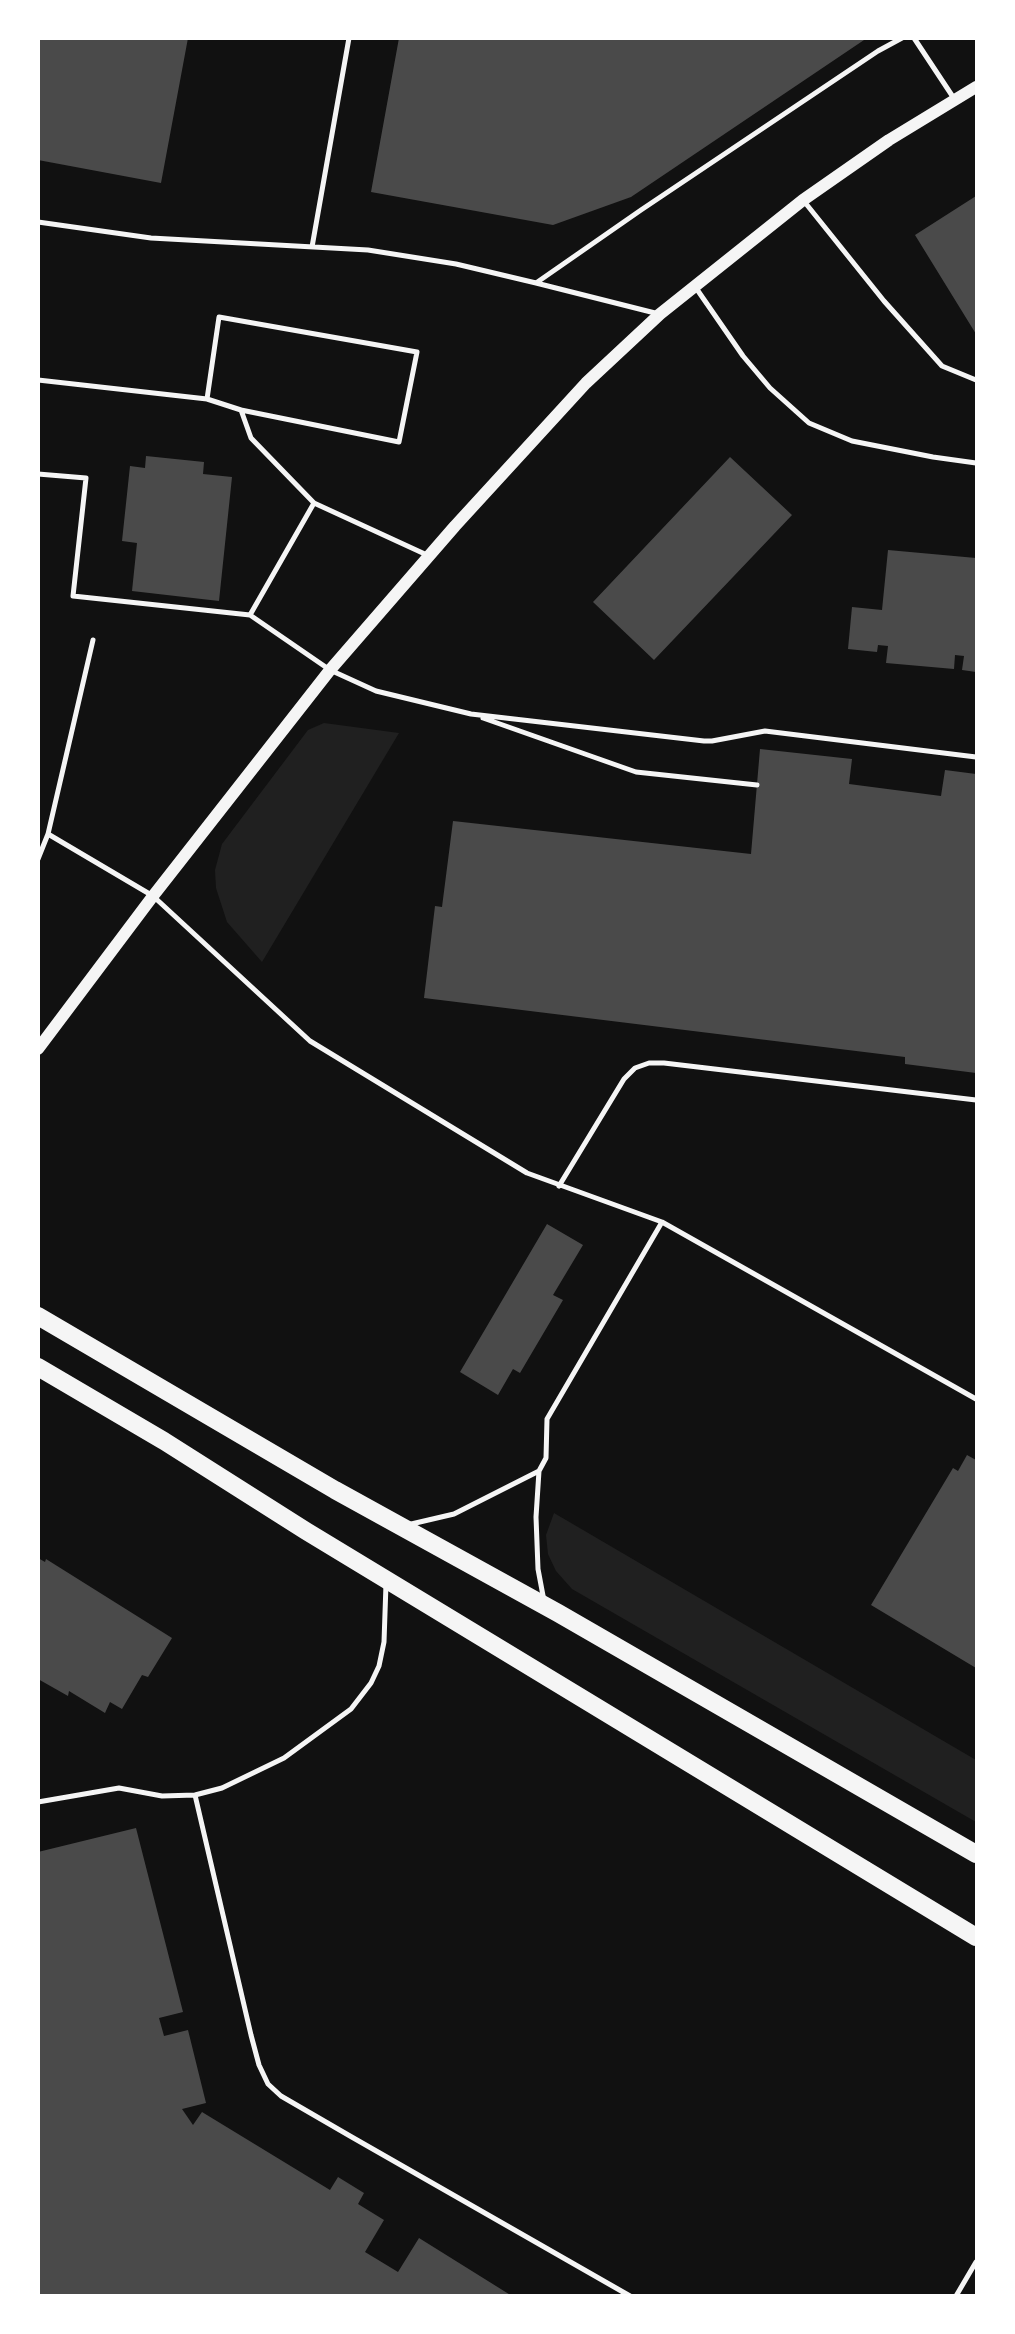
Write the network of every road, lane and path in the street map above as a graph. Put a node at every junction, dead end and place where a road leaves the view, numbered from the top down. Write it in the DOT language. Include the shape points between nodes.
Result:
graph roads {
  1 [pos="349,38"];
  2 [pos="902,38"];
  3 [pos="914,38"];
  4 [pos="975,90"];
  5 [pos="955,100"];
  6 [pos="803,200"];
  7 [pos="38,222"];
  8 [pos="312,247"];
  9 [pos="536,283"];
  10 [pos="694,286"];
  11 [pos="660,314"];
  12 [pos="38,380"];
  13 [pos="976,380"];
  14 [pos="207,399"];
  15 [pos="241,410"];
  16 [pos="976,463"];
  17 [pos="38,474"];
  18 [pos="314,503"];
  19 [pos="430,557"];
  20 [pos="250,615"];
  21 [pos="93,640"];
  22 [pos="330,670"];
  23 [pos="471,714"];
  24 [pos="976,757"];
  25 [pos="757,785"];
  26 [pos="48,834"];
  27 [pos="38,859"];
  28 [pos="153,897"];
  29 [pos="38,1049"];
  30 [pos="976,1100"];
  31 [pos="559,1186"];
  32 [pos="662,1222"];
  33 [pos="38,1315"];
  34 [pos="38,1367"];
  35 [pos="976,1399"];
  36 [pos="539,1471"];
  37 [pos="402,1526"];
  38 [pos="387,1580"];
  39 [pos="545,1606"];
  40 [pos="195,1795"];
  41 [pos="38,1802"];
  42 [pos="976,1854"];
  43 [pos="976,1937"];
  44 [pos="976,2262"];
  45 [pos="630,2295"];
  46 [pos="956,2295"];
  1 -- 8 [label="lane"];
  2 -- 9 [label="lane"];
  3 -- 5 [label="lane"];
  4 -- 5 [label="street"];
  5 -- 6 [label="street"];
  6 -- 10 [label="street"];
  6 -- 13 [label="lane" via="942,366"];
  7 -- 8 [label="lane" via="151,238"];
  8 -- 9 [label="lane" via="421,258"];
  9 -- 11 [label="lane"];
  10 -- 11 [label="street"];
  10 -- 16 [label="lane" via="743,356 808,423 852,441"];
  11 -- 19 [label="street" via="586,383"];
  12 -- 14 [label="lane"];
  14 -- 15 [label="lane"];
  14 -- 15 [label="lane" via="219,317 417,352 399,442"];
  15 -- 18 [label="lane" via="251,438"];
  17 -- 20 [label="lane" via="86,478 73,596"];
  18 -- 19 [label="lane"];
  18 -- 20 [label="lane"];
  19 -- 22 [label="street"];
  20 -- 22 [label="lane"];
  21 -- 26 [label="lane"];
  22 -- 23 [label="lane" via="376,691"];
  22 -- 28 [label="street"];
  23 -- 24 [label="lane" via="712,741 765,731"];
  23 -- 25 [label="lane" via="636,772"];
  26 -- 27 [label="lane"];
  26 -- 28 [label="lane"];
  28 -- 29 [label="street"];
  28 -- 31 [label="lane" via="310,1041 527,1173"];
  30 -- 31 [label="lane" via="649,1063 624,1079"];
  31 -- 32 [label="lane"];
  32 -- 35 [label="lane"];
  32 -- 36 [label="lane" via="547,1419 546,1458"];
  33 -- 37 [label="main road"];
  34 -- 38 [label="main road"];
  36 -- 37 [label="lane" via="454,1514"];
  36 -- 39 [label="lane" via="536,1537"];
  37 -- 39 [label="main road"];
  38 -- 40 [label="lane" via="379,1666 351,1709 284,1758 230,1785"];
  38 -- 43 [label="main road"];
  39 -- 42 [label="main road"];
  40 -- 41 [label="lane" via="162,1796 119,1788"];
  40 -- 45 [label="lane" via="251,2035 268,2084 293,2103"];
  44 -- 46 [label="lane"];
}
